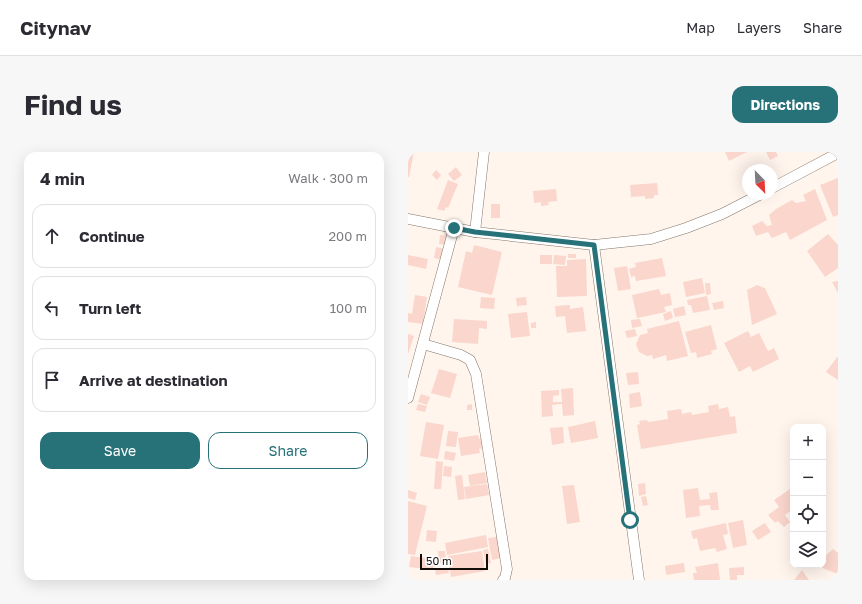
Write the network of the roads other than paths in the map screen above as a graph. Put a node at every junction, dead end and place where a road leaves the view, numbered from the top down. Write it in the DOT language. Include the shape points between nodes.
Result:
graph roads {
  1 [pos="484,152"];
  2 [pos="838,153"];
  3 [pos="778,185"];
  4 [pos="749,200"];
  5 [pos="408,219"];
  6 [pos="454,228"];
  7 [pos="475,232"];
  8 [pos="594,245"];
  9 [pos="423,344"];
  10 [pos="408,398"];
  11 [pos="503,580"];
  12 [pos="639,580"];
  1 -- 7 [label="street"];
  2 -- 3 [label="street"];
  4 -- 8 [label="street" via="722,214 665,235 651,239"];
  5 -- 6 [label="street"];
  6 -- 7 [label="street"];
  6 -- 9 [label="street"];
  7 -- 8 [label="street"];
  8 -- 12 [label="street"];
  9 -- 10 [label="street"];
  9 -- 11 [label="street" via="470,360 476,374 507,569"];
}
